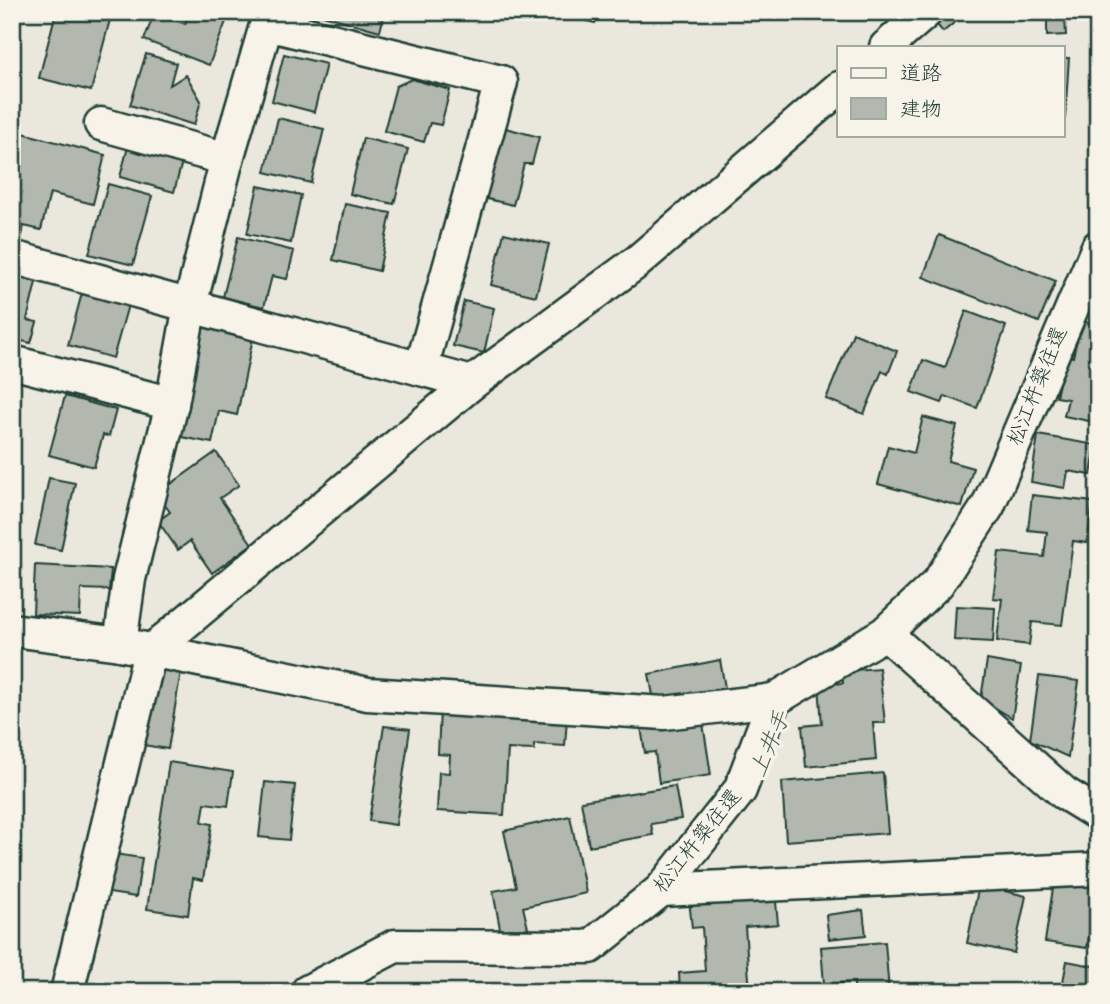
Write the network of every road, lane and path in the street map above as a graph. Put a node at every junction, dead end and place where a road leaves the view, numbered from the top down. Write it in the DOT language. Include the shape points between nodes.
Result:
graph roads {
  1 [pos="926,12"];
  2 [pos="269,18"];
  3 [pos="887,46"];
  4 [pos="837,90"];
  5 [pos="101,124"];
  6 [pos="228,159"];
  7 [pos="1098,247"];
  8 [pos="12,257"];
  9 [pos="190,305"];
  10 [pos="12,362"];
  11 [pos="421,369"];
  12 [pos="472,383"];
  13 [pos="172,404"];
  14 [pos="12,630"];
  15 [pos="885,633"];
  16 [pos="120,644"];
  17 [pos="150,652"];
  18 [pos="774,700"];
  19 [pos="1098,814"];
  20 [pos="1098,869"];
  21 [pos="661,890"];
  22 [pos="67,992"];
  23 [pos="307,992"];
  1 -- 3 [label="street"];
  2 -- 6 [label="street"];
  2 -- 11 [label="street" via="501,82"];
  4 -- 12 [label="street" via="637,262"];
  5 -- 6 [label="street"];
  6 -- 9 [label="street"];
  7 -- 15 [label="street, 松江杵築往還" via="988,506 938,583"];
  8 -- 9 [label="street"];
  9 -- 11 [label="street"];
  9 -- 13 [label="street"];
  10 -- 13 [label="street"];
  11 -- 12 [label="street"];
  12 -- 17 [label="street"];
  13 -- 16 [label="street" via="129,579"];
  14 -- 16 [label="street"];
  15 -- 18 [label="street, 松江杵築往還"];
  15 -- 19 [label="street" via="1064,793"];
  16 -- 17 [label="street"];
  17 -- 18 [label="street" via="368,694 664,713"];
  17 -- 22 [label="street"];
  18 -- 21 [label="street, 松江杵築往還" via="740,790"];
  20 -- 21 [label="street"];
  21 -- 23 [label="street, 松江杵築往還" via="590,947 394,946"];
}
